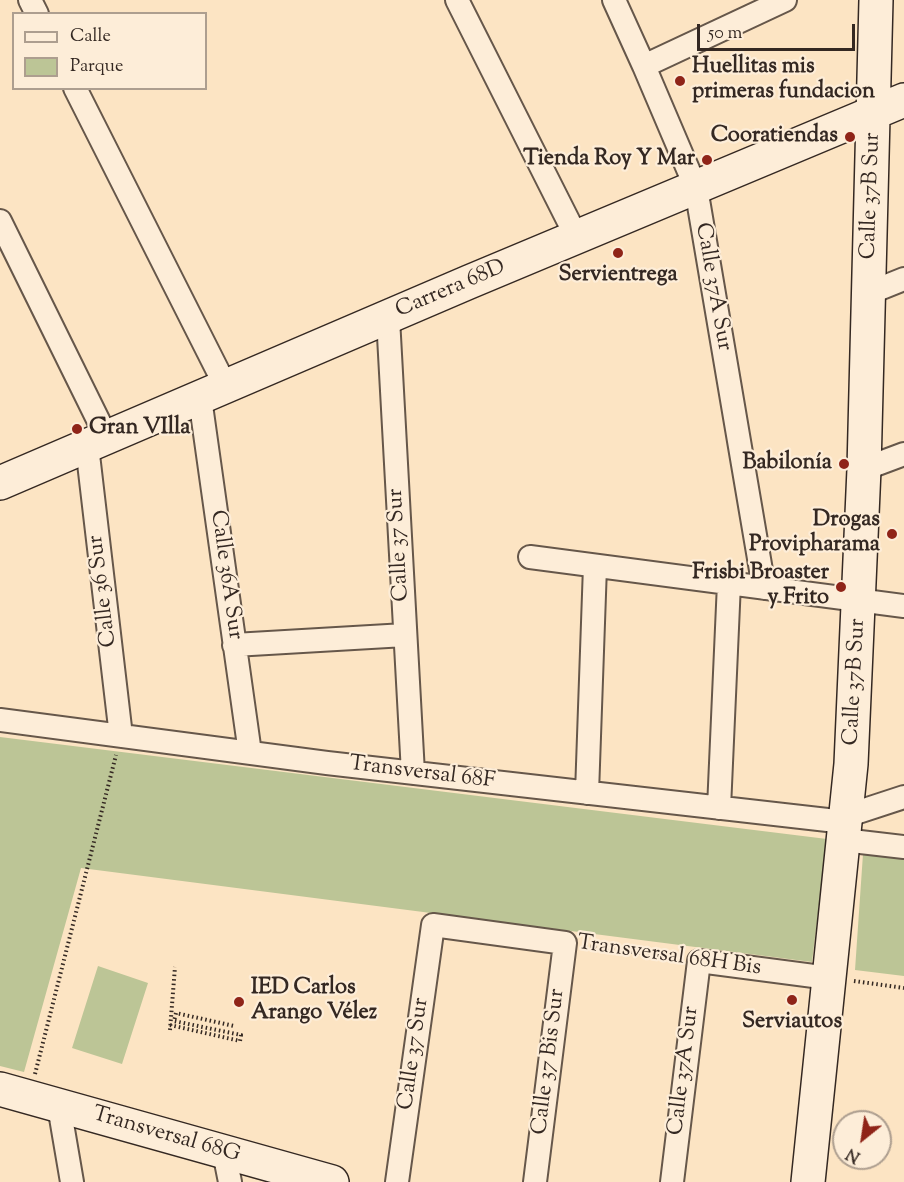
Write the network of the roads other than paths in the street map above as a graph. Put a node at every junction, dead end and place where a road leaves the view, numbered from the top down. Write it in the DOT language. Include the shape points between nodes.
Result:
graph roads {
  1 [pos="457,0"];
  2 [pos="614,0"];
  3 [pos="785,0"];
  4 [pos="876,0"];
  5 [pos="751,7"];
  6 [pos="644,66"];
  7 [pos="76,90"];
  8 [pos="904,100"];
  9 [pos="874,113"];
  10 [pos="696,188"];
  11 [pos="0,221"];
  12 [pos="578,238"];
  13 [pos="904,279"];
  14 [pos="869,293"];
  15 [pos="388,318"];
  16 [pos="213,392"];
  17 [pos="97,442"];
  18 [pos="904,454"];
  19 [pos="864,469"];
  20 [pos="0,483"];
  21 [pos="530,557"];
  22 [pos="595,566"];
  23 [pos="729,583"];
  24 [pos="764,588"];
  25 [pos="860,600"];
  26 [pos="904,606"];
  27 [pos="405,635"];
  28 [pos="234,645"];
  29 [pos="0,720"];
  30 [pos="121,736"];
  31 [pos="250,753"];
  32 [pos="413,773"];
  33 [pos="587,793"];
  34 [pos="904,797"];
  35 [pos="719,808"];
  36 [pos="845,826"];
  37 [pos="904,847"];
  38 [pos="433,925"];
  39 [pos="565,943"];
  40 [pos="699,961"];
  41 [pos="829,978"];
  42 [pos="29,1098"];
  43 [pos="227,1167"];
  44 [pos="72,1182"];
  45 [pos="332,1182"];
  46 [pos="397,1182"];
  47 [pos="535,1182"];
  48 [pos="672,1182"];
  49 [pos="808,1182"];
  1 -- 12 [label="street"];
  2 -- 6 [label="street, Calle 37A Sur"];
  3 -- 5 [label="street"];
  4 -- 9 [label="street, Calle 37B Sur"];
  5 -- 6 [label="street"];
  6 -- 10 [label="street, Calle 37A Sur"];
  7 -- 16 [label="street, Calle 36A Sur"];
  8 -- 9 [label="street, Carrera 68D"];
  9 -- 10 [label="street, Carrera 68D"];
  9 -- 14 [label="street, Calle 37B Sur"];
  10 -- 12 [label="street, Carrera 68D"];
  10 -- 24 [label="street, Calle 37A Sur"];
  11 -- 17 [label="street, Calle 36 Sur"];
  12 -- 15 [label="street, Carrera 68D"];
  13 -- 14 [label="street"];
  14 -- 19 [label="street, Calle 37B Sur"];
  15 -- 16 [label="street, Carrera 68D"];
  15 -- 27 [label="street, Calle 37 Sur"];
  16 -- 17 [label="street, Carrera 68D"];
  16 -- 28 [label="street, Calle 36A Sur"];
  17 -- 20 [label="street, Carrera 68D"];
  17 -- 30 [label="street, Calle 36 Sur"];
  18 -- 19 [label="street"];
  19 -- 25 [label="street, Calle 37B Sur"];
  21 -- 22 [label="street"];
  22 -- 23 [label="street"];
  22 -- 33 [label="street"];
  23 -- 24 [label="street"];
  23 -- 35 [label="street"];
  24 -- 25 [label="street"];
  25 -- 26 [label="street"];
  25 -- 36 [label="street, Calle 37B Sur"];
  27 -- 28 [label="street"];
  27 -- 32 [label="street, Calle 37 Sur"];
  28 -- 31 [label="street, Calle 36A Sur"];
  29 -- 30 [label="street, Transversal 68F"];
  30 -- 31 [label="street, Transversal 68F"];
  31 -- 32 [label="street, Transversal 68F"];
  32 -- 33 [label="street, Transversal 68F"];
  33 -- 35 [label="street, Transversal 68F"];
  34 -- 36 [label="street"];
  35 -- 36 [label="street, Transversal 68F"];
  36 -- 37 [label="street, Transversal 68F"];
  36 -- 41 [label="street, Calle 37B Sur"];
  38 -- 39 [label="street, Transversal 68H Bis"];
  38 -- 46 [label="street, Calle 37 Sur"];
  39 -- 47 [label="street, Calle 37 Bis Sur"];
  40 -- 41 [label="street, Transversal 68H Bis"];
  40 -- 48 [label="street, Calle 37A Sur"];
  41 -- 49 [label="street, Calle 37B Sur"];
  42 -- 43 [label="street, Transversal 68G"];
  42 -- 44 [label="street"];
  43 -- 45 [label="street, Transversal 68G"];
}
